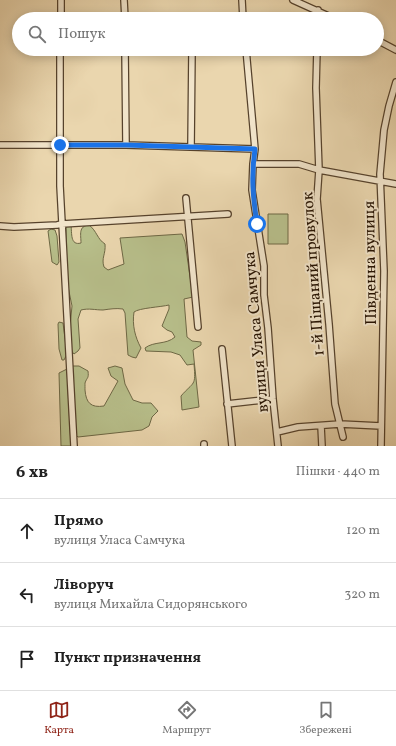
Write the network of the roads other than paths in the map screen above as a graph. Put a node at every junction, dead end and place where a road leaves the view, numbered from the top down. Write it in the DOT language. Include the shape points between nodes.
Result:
graph roads {
  1 [pos="61,0"];
  2 [pos="124,0"];
  3 [pos="242,0"];
  4 [pos="293,0"];
  5 [pos="318,10"];
  6 [pos="61,12"];
  7 [pos="125,12"];
  8 [pos="243,12"];
  9 [pos="322,12"];
  10 [pos="384,44"];
  11 [pos="396,50"];
  12 [pos="60,56"];
  13 [pos="125,56"];
  14 [pos="192,56"];
  15 [pos="247,56"];
  16 [pos="317,56"];
  17 [pos="396,82"];
  18 [pos="0,145"];
  19 [pos="60,145"];
  20 [pos="126,145"];
  21 [pos="191,147"];
  22 [pos="255,149"];
  23 [pos="253,164"];
  24 [pos="319,170"];
  25 [pos="381,180"];
  26 [pos="396,184"];
  27 [pos="186,198"];
  28 [pos="228,214"];
  29 [pos="188,216"];
  30 [pos="62,224"];
  31 [pos="0,226"];
  32 [pos="198,327"];
  33 [pos="222,349"];
  34 [pos="273,399"];
  35 [pos="227,404"];
  36 [pos="340,424"];
  37 [pos="321,426"];
  38 [pos="381,426"];
  39 [pos="277,432"];
  40 [pos="343,437"];
  41 [pos="74,446"];
  42 [pos="232,446"];
  43 [pos="278,446"];
  44 [pos="322,446"];
  45 [pos="381,446"];
  1 -- 6 [label="street"];
  2 -- 7 [label="street"];
  3 -- 8 [label="street"];
  4 -- 5 [label="street"];
  5 -- 9 [label="street"];
  10 -- 11 [label="street"];
  12 -- 19 [label="street"];
  13 -- 20 [label="street"];
  14 -- 21 [label="street"];
  15 -- 22 [label="street, вулиця Уласа Самчука"];
  16 -- 24 [label="street, 1-й Піщаний провулок"];
  17 -- 25 [label="street, Південна вулиця" via="384,130"];
  18 -- 19 [label="street"];
  19 -- 20 [label="street"];
  19 -- 30 [label="street"];
  20 -- 21 [label="street"];
  21 -- 22 [label="street"];
  22 -- 23 [label="street, вулиця Уласа Самчука"];
  23 -- 24 [label="street" via="300,164"];
  23 -- 34 [label="street, вулиця Уласа Самчука" via="252,190 264,266"];
  24 -- 25 [label="street"];
  24 -- 36 [label="street, 1-й Піщаний провулок" via="317,199 335,404"];
  25 -- 26 [label="street"];
  25 -- 38 [label="street, Південна вулиця" via="384,271"];
  27 -- 29 [label="street"];
  28 -- 29 [label="street"];
  29 -- 30 [label="street"];
  29 -- 32 [label="street"];
  30 -- 31 [label="street"];
  30 -- 41 [label="street"];
  33 -- 35 [label="street"];
  34 -- 35 [label="street"];
  34 -- 39 [label="street, вулиця Уласа Самчука"];
  35 -- 42 [label="street"];
  36 -- 37 [label="street"];
  36 -- 38 [label="street"];
  36 -- 40 [label="street, 1-й Піщаний провулок"];
  37 -- 39 [label="street" via="298,427"];
  37 -- 44 [label="street"];
  38 -- 45 [label="street, Південна вулиця"];
  39 -- 43 [label="street, вулиця Уласа Самчука"];
}
